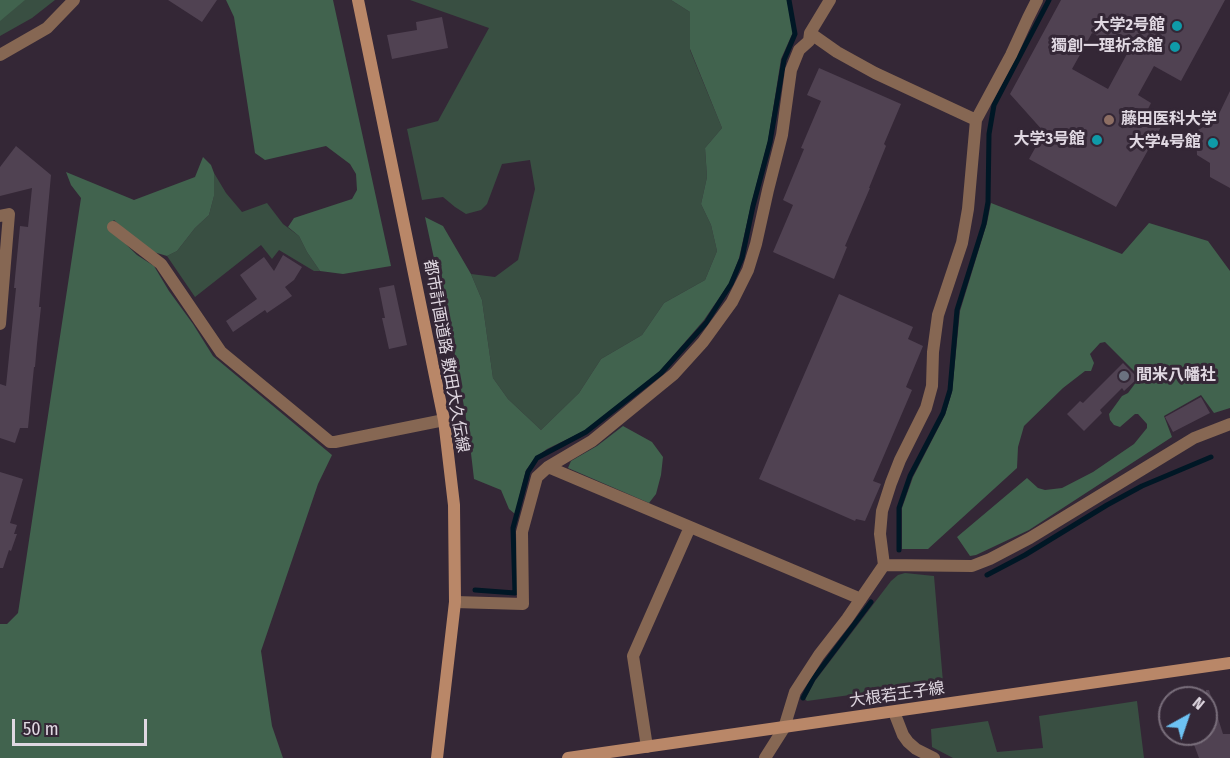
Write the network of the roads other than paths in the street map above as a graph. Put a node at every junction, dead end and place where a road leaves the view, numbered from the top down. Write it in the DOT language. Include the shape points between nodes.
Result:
graph roads {
  1 [pos="74,0"];
  2 [pos="358,0"];
  3 [pos="830,0"];
  4 [pos="1038,0"];
  5 [pos="810,33"];
  6 [pos="0,55"];
  7 [pos="976,120"];
  8 [pos="0,216"];
  9 [pos="113,227"];
  10 [pos="0,324"];
  11 [pos="444,420"];
  12 [pos="1230,424"];
  13 [pos="548,467"];
  14 [pos="690,527"];
  15 [pos="884,565"];
  16 [pos="861,599"];
  17 [pos="455,602"];
  18 [pos="1230,663"];
  19 [pos="894,712"];
  20 [pos="784,728"];
  21 [pos="647,747"];
  22 [pos="437,758"];
  23 [pos="568,758"];
  24 [pos="765,758"];
  25 [pos="933,758"];
  1 -- 6 [label="street" via="47,28"];
  2 -- 11 [label="street, 都市計画道路 敷田大久伝線"];
  3 -- 5 [label="street"];
  4 -- 7 [label="street"];
  5 -- 7 [label="street" via="875,73"];
  5 -- 13 [label="street" via="791,70 783,135 756,243 732,302 674,374 592,441"];
  7 -- 15 [label="street" via="968,209 962,243 938,315 932,386 882,511"];
  8 -- 10 [label="street" via="9,214"];
  9 -- 11 [label="street" via="161,264 220,352 330,442"];
  11 -- 17 [label="street, 都市計画道路 敷田大久伝線" via="454,505"];
  12 -- 15 [label="street" via="1194,438 990,559 972,566"];
  13 -- 14 [label="street"];
  13 -- 17 [label="street" via="537,477 522,532 523,604"];
  14 -- 16 [label="street"];
  14 -- 21 [label="street" via="633,656"];
  15 -- 16 [label="street"];
  16 -- 20 [label="street" via="795,692"];
  17 -- 22 [label="street, 都市計画道路 敷田大久伝線"];
  18 -- 19 [label="street, 大根若王子線"];
  19 -- 20 [label="street, 大根若王子線"];
  19 -- 25 [label="street" via="908,742"];
  20 -- 21 [label="street, 大根若王子線"];
  20 -- 24 [label="street"];
  21 -- 23 [label="street, 大根若王子線"];
}
